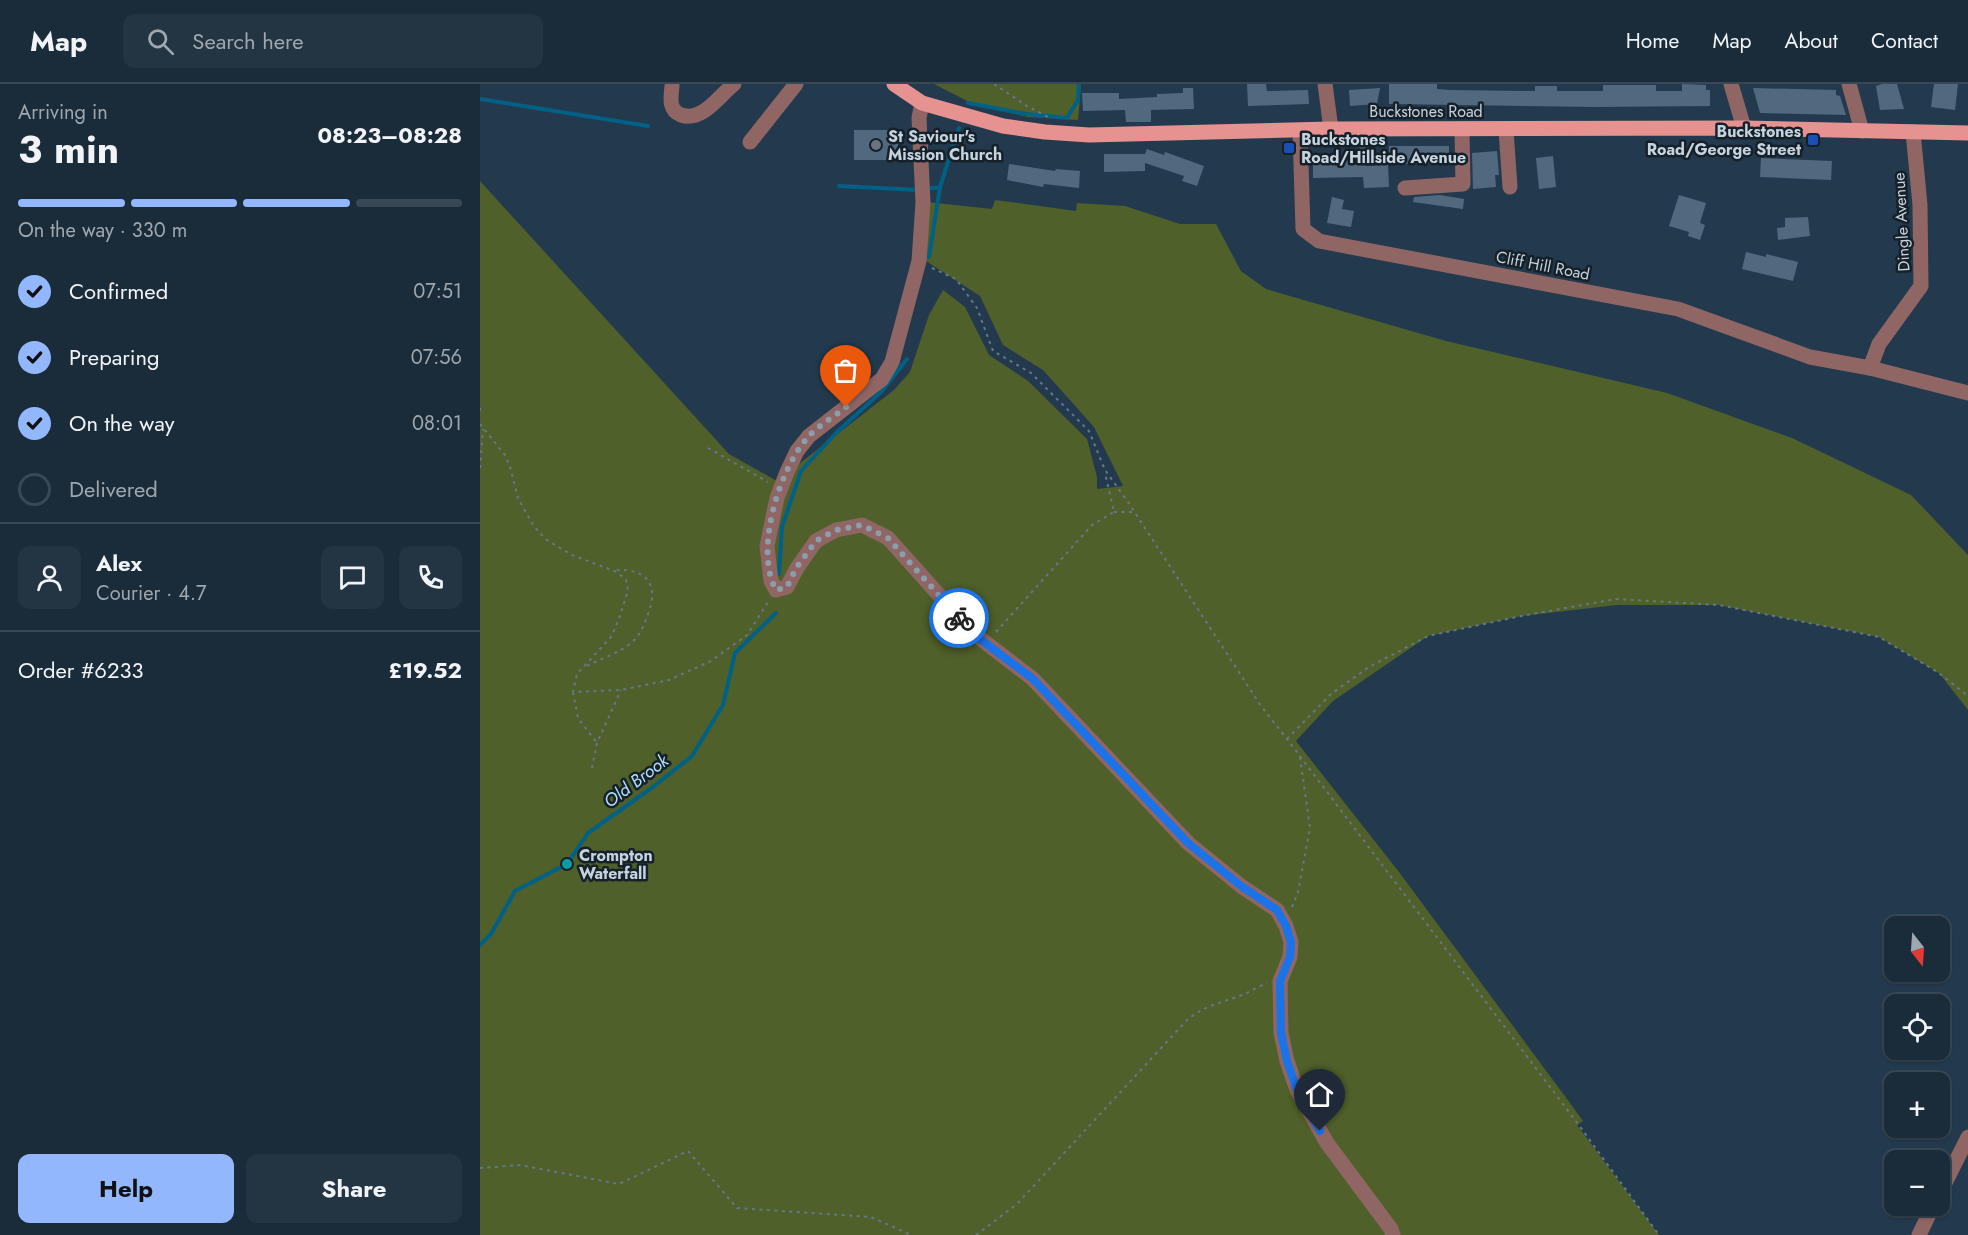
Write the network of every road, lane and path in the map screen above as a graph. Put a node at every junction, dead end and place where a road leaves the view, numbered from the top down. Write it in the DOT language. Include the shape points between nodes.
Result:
graph roads {
  1 [pos="734,84"];
  2 [pos="796,84"];
  3 [pos="894,84"];
  4 [pos="994,84"];
  5 [pos="1325,84"];
  6 [pos="1731,84"];
  7 [pos="1849,84"];
  8 [pos="672,86"];
  9 [pos="922,103"];
  10 [pos="1744,128"];
  11 [pos="1331,129"];
  12 [pos="1462,129"];
  13 [pos="1506,130"];
  14 [pos="1300,131"];
  15 [pos="1862,131"];
  16 [pos="1913,132"];
  17 [pos="1060,133"];
  18 [pos="1968,133"];
  19 [pos="750,142"];
  20 [pos="1510,187"];
  21 [pos="1405,188"];
  22 [pos="919,261"];
  23 [pos="1870,368"];
  24 [pos="1968,393"];
  25 [pos="482,425"];
  26 [pos="708,448"];
  27 [pos="480,468"];
  28 [pos="1104,470"];
  29 [pos="770,482"];
  30 [pos="1114,512"];
  31 [pos="1135,512"];
  32 [pos="614,570"];
  33 [pos="776,590"];
  34 [pos="972,633"];
  35 [pos="584,667"];
  36 [pos="621,690"];
  37 [pos="573,692"];
  38 [pos="1968,696"];
  39 [pos="1287,739"];
  40 [pos="597,743"];
  41 [pos="1299,754"];
  42 [pos="592,768"];
  43 [pos="1286,926"];
  44 [pos="1281,979"];
  45 [pos="1968,1137"];
  46 [pos="480,1168"];
  47 [pos="1950,1173"];
  48 [pos="1928,1216"];
  49 [pos="911,1235"];
  50 [pos="976,1235"];
  51 [pos="1393,1235"];
  52 [pos="1659,1235"];
  53 [pos="1918,1235"];
  1 -- 8 [label="street" via="704,112 687,116 671,105"];
  2 -- 19 [label="street"];
  3 -- 9 [label="main road, Buckstones Road"];
  4 -- 17 [label="path" via="1047,116"];
  5 -- 11 [label="street"];
  6 -- 10 [label="street"];
  7 -- 15 [label="street"];
  9 -- 17 [label="main road, Buckstones Road" via="1003,126"];
  9 -- 22 [label="street"];
  10 -- 13 [label="main road, Buckstones Road"];
  10 -- 15 [label="main road, Buckstones Road"];
  11 -- 12 [label="main road, Buckstones Road"];
  11 -- 14 [label="main road, Buckstones Road"];
  12 -- 13 [label="main road, Buckstones Road"];
  12 -- 21 [label="street" via="1463,184"];
  13 -- 20 [label="street"];
  14 -- 17 [label="main road, Buckstones Road"];
  14 -- 23 [label="street, Cliff Hill Road" via="1303,229 1319,241 1678,309 1810,357"];
  15 -- 16 [label="main road, Buckstones Road"];
  16 -- 18 [label="main road, Buckstones Road"];
  16 -- 23 [label="street, Dingle Avenue" via="1920,205 1921,286 1880,344"];
  22 -- 28 [label="path" via="956,279 977,308 993,351 1031,373 1089,431"];
  22 -- 33 [label="street" via="892,362 882,379 809,436 787,472 767,546 771,581"];
  23 -- 24 [label="street"];
  25 -- 27 [label="path"];
  25 -- 32 [label="path" via="505,455 518,498 545,539 572,555"];
  26 -- 29 [label="path"];
  28 -- 30 [label="path"];
  28 -- 31 [label="path"];
  30 -- 31 [label="path"];
  30 -- 34 [label="path" via="1092,525 998,632"];
  31 -- 39 [label="path" via="1261,706"];
  32 -- 35 [label="path" via="626,580 628,590 611,637"];
  32 -- 35 [label="path" via="627,570 648,579 652,586 651,605 637,637"];
  33 -- 34 [label="street" via="787,587 816,541 836,530 862,525 888,538"];
  33 -- 36 [label="path" via="747,635 711,661 669,680"];
  34 -- 43 [label="street" via="1033,679 1188,843 1277,910"];
  35 -- 37 [label="path" via="576,674"];
  36 -- 37 [label="path"];
  36 -- 40 [label="path"];
  37 -- 40 [label="path" via="578,718"];
  38 -- 39 [label="path" via="1939,673 1879,637 1719,605 1616,599 1428,636 1369,667 1331,694"];
  39 -- 41 [label="path"];
  40 -- 42 [label="path"];
  41 -- 43 [label="path" via="1310,828 1298,892"];
  41 -- 52 [label="path"];
  43 -- 44 [label="street" via="1290,957"];
  44 -- 50 [label="path" via="1197,1011 1017,1204"];
  44 -- 51 [label="street" via="1281,1033 1297,1090 1328,1143"];
  45 -- 47 [label="street"];
  46 -- 49 [label="path" via="520,1165 619,1184 688,1151 737,1208 871,1217"];
  48 -- 53 [label="street"];
}
